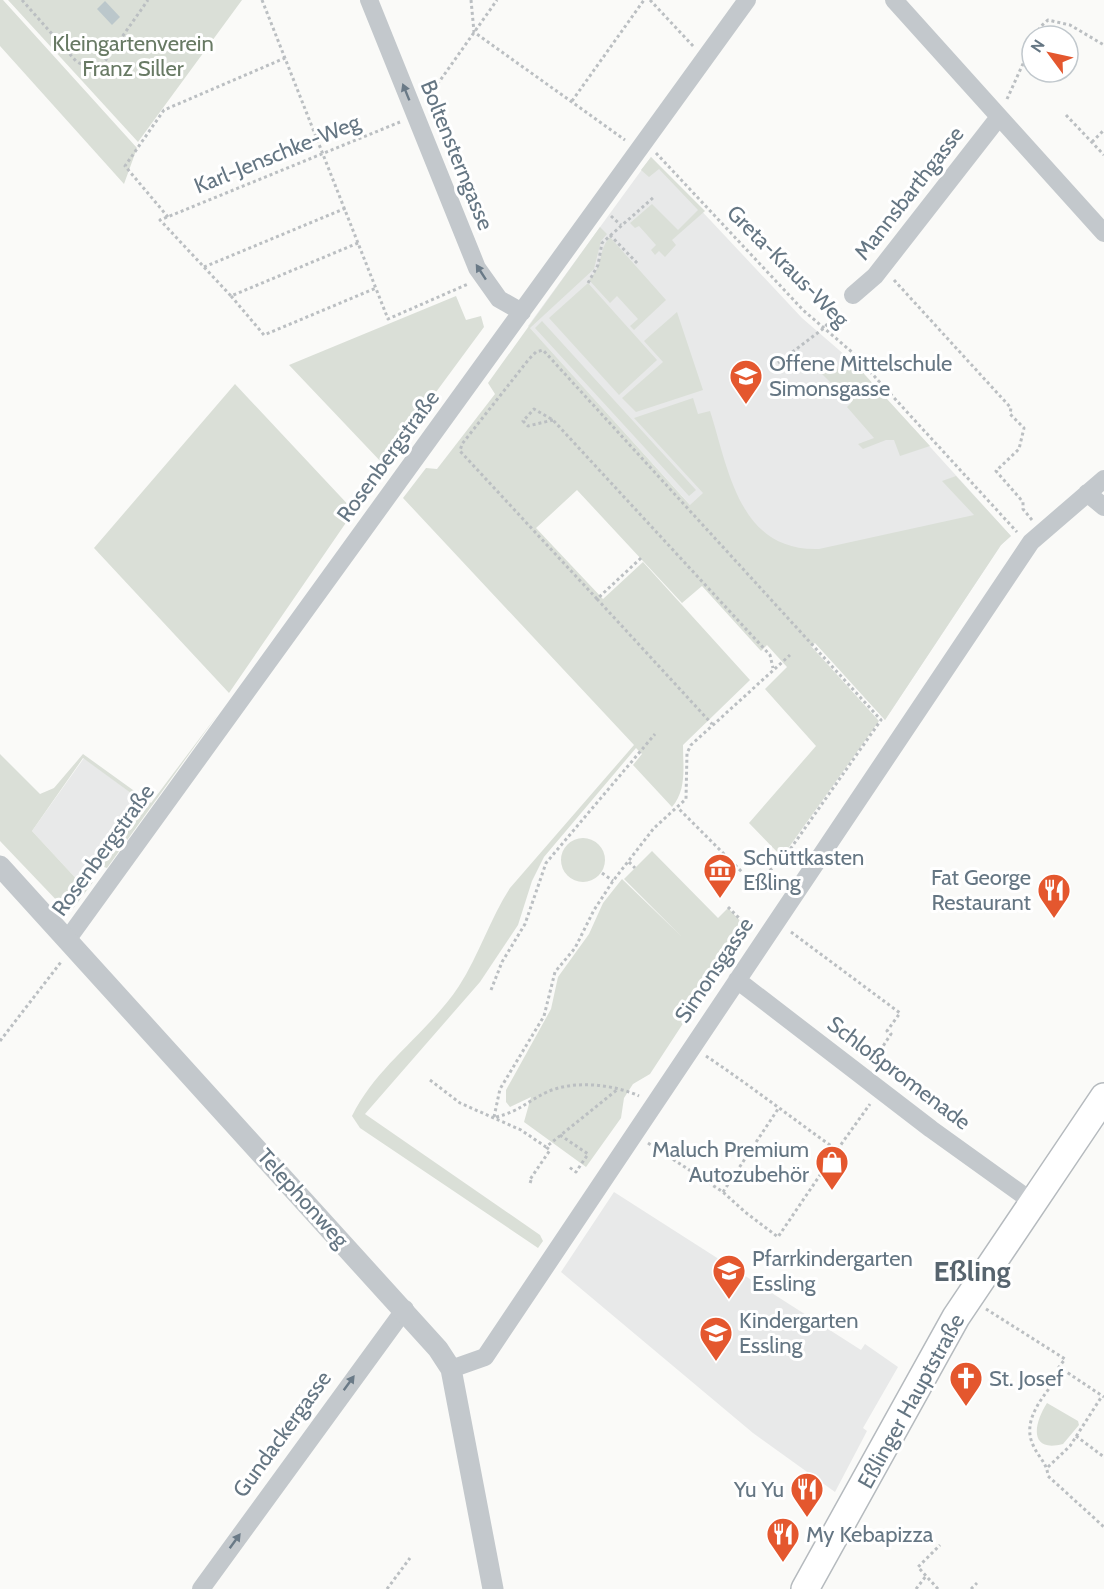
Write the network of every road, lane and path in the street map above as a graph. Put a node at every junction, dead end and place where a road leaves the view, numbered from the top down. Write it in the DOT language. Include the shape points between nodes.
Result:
graph roads {
  1 [pos="22,0"];
  2 [pos="148,0"];
  3 [pos="262,0"];
  4 [pos="369,0"];
  5 [pos="471,0"];
  6 [pos="497,0"];
  7 [pos="644,0"];
  8 [pos="650,0"];
  9 [pos="747,0"];
  10 [pos="894,0"];
  11 [pos="1043,24"];
  12 [pos="1065,24"];
  13 [pos="474,32"];
  14 [pos="1080,32"];
  15 [pos="1104,45"];
  16 [pos="285,58"];
  17 [pos="705,59"];
  18 [pos="1020,71"];
  19 [pos="572,101"];
  20 [pos="425,102"];
  21 [pos="1066,115"];
  22 [pos="999,117"];
  23 [pos="406,120"];
  24 [pos="1104,130"];
  25 [pos="627,141"];
  26 [pos="1092,142"];
  27 [pos="651,151"];
  28 [pos="323,153"];
  29 [pos="1104,155"];
  30 [pos="655,196"];
  31 [pos="346,208"];
  32 [pos="607,212"];
  33 [pos="168,217"];
  34 [pos="622,226"];
  35 [pos="1104,233"];
  36 [pos="610,235"];
  37 [pos="358,243"];
  38 [pos="638,264"];
  39 [pos="204,267"];
  40 [pos="882,267"];
  41 [pos="484,278"];
  42 [pos="588,283"];
  43 [pos="376,288"];
  44 [pos="853,295"];
  45 [pos="231,297"];
  46 [pos="522,312"];
  47 [pos="836,314"];
  48 [pos="824,328"];
  49 [pos="778,363"];
  50 [pos="553,420"];
  51 [pos="1104,479"];
  52 [pos="1087,493"];
  53 [pos="1104,507"];
  54 [pos="1034,521"];
  55 [pos="1022,532"];
  56 [pos="641,558"];
  57 [pos="597,599"];
  58 [pos="790,655"];
  59 [pos="771,672"];
  60 [pos="711,716"];
  61 [pos="712,724"];
  62 [pos="655,734"];
  63 [pos="678,808"];
  64 [pos="629,862"];
  65 [pos="0,866"];
  66 [pos="635,868"];
  67 [pos="602,873"];
  68 [pos="613,881"];
  69 [pos="728,908"];
  70 [pos="787,929"];
  71 [pos="764,939"];
  72 [pos="70,943"];
  73 [pos="737,980"];
  74 [pos="490,990"];
  75 [pos="0,1041"];
  76 [pos="692,1047"];
  77 [pos="868,1069"];
  78 [pos="430,1080"];
  79 [pos="618,1089"];
  80 [pos="876,1095"];
  81 [pos="1104,1097"];
  82 [pos="655,1103"];
  83 [pos="778,1109"];
  84 [pos="494,1117"];
  85 [pos="634,1134"];
  86 [pos="560,1135"];
  87 [pos="546,1147"];
  88 [pos="837,1150"];
  89 [pos="569,1167"];
  90 [pos="532,1182"];
  91 [pos="723,1192"];
  92 [pos="1034,1203"];
  93 [pos="405,1309"];
  94 [pos="988,1310"];
  95 [pos="451,1369"];
  96 [pos="1063,1370"];
  97 [pos="1103,1396"];
  98 [pos="1076,1436"];
  99 [pos="1104,1457"];
  100 [pos="1048,1467"];
  101 [pos="1104,1527"];
  102 [pos="940,1545"];
  103 [pos="410,1558"];
  104 [pos="927,1576"];
  105 [pos="977,1583"];
  106 [pos="201,1589"];
  107 [pos="387,1589"];
  108 [pos="493,1589"];
  109 [pos="805,1589"];
  110 [pos="916,1589"];
  111 [pos="938,1589"];
  112 [pos="971,1589"];
  1 -- 2 [label="path" via="76,61 92,67 103,64"];
  3 -- 16 [label="path"];
  41 -- 4 [label="street, Boltensterngasse, one-way"];
  5 -- 13 [label="path"];
  6 -- 13 [label="path"];
  7 -- 19 [label="path"];
  8 -- 17 [label="path"];
  9 -- 17 [label="street, Rosenbergstraße"];
  10 -- 22 [label="street"];
  11 -- 12 [label="path" via="1048,20"];
  13 -- 19 [label="path"];
  13 -- 20 [label="path"];
  14 -- 15 [label="path"];
  16 -- 28 [label="path"];
  16 -- 33 [label="path" via="164,110 125,166"];
  17 -- 46 [label="street, Rosenbergstraße"];
  18 -- 22 [label="path"];
  19 -- 25 [label="path"];
  21 -- 26 [label="path"];
  22 -- 35 [label="street"];
  22 -- 40 [label="street, Mannsbarthgasse"];
  23 -- 28 [label="path, Karl-Jenschke-Weg"];
  24 -- 26 [label="path"];
  26 -- 29 [label="path"];
  27 -- 48 [label="path, Greta-Kraus-Weg"];
  28 -- 31 [label="path"];
  28 -- 33 [label="path, Karl-Jenschke-Weg"];
  30 -- 34 [label="path"];
  31 -- 37 [label="path"];
  31 -- 39 [label="path"];
  32 -- 34 [label="path"];
  33 -- 39 [label="path, Karl-Jenschke-Weg" via="160,220"];
  34 -- 36 [label="path"];
  36 -- 38 [label="path"];
  36 -- 42 [label="path" via="602,243 598,265"];
  37 -- 43 [label="path"];
  37 -- 45 [label="path"];
  39 -- 45 [label="path"];
  40 -- 44 [label="street, Mannsbarthgasse"];
  40 -- 54 [label="path" via="1011,408 1010,414 1024,428 1019,449 996,471"];
  41 -- 43 [label="path" via="388,319"];
  41 -- 46 [label="street, Boltensterngasse" via="499,299"];
  43 -- 45 [label="path" via="264,335"];
  46 -- 72 [label="street, Rosenbergstraße"];
  47 -- 48 [label="path"];
  48 -- 49 [label="path"];
  48 -- 55 [label="path, Greta-Kraus-Weg" via="853,353 1020,535"];
  50 -- 50 [label="path" via="534,410 523,421 528,426"];
  50 -- 59 [label="path" via="770,655 775,666"];
  51 -- 52 [label="street, Simonsgasse"];
  52 -- 53 [label="street"];
  52 -- 71 [label="street, Simonsgasse" via="1032,542"];
  56 -- 57 [label="path"];
  57 -- 61 [label="path"];
  57 -- 63 [label="path" via="460,451 529,359 543,350 881,720 783,858 754,884"];
  58 -- 59 [label="path"];
  59 -- 61 [label="path"];
  60 -- 61 [label="path"];
  61 -- 63 [label="path" via="687,753 686,799"];
  62 -- 74 [label="path" via="546,866 525,924"];
  63 -- 64 [label="path" via="654,828"];
  64 -- 66 [label="path"];
  64 -- 68 [label="path"];
  65 -- 72 [label="street, Telephonweg"];
  67 -- 68 [label="path"];
  68 -- 84 [label="path" via="575,948 555,972 544,1016 500,1089"];
  69 -- 71 [label="path"];
  70 -- 77 [label="path" via="900,1013"];
  71 -- 73 [label="street, Simonsgasse"];
  72 -- 75 [label="path, Rosenbergstraße"];
  72 -- 93 [label="street, Telephonweg"];
  73 -- 76 [label="street, Simonsgasse"];
  73 -- 92 [label="street, Schloßpromenade"];
  76 -- 82 [label="street, Simonsgasse"];
  76 -- 83 [label="path" via="751,1085"];
  78 -- 84 [label="path" via="460,1103"];
  79 -- 82 [label="path"];
  79 -- 84 [label="path" via="568,1084 518,1111"];
  79 -- 86 [label="path"];
  80 -- 88 [label="path"];
  81 -- 92 [label="main road, Eßlinger Hauptstraße"];
  82 -- 85 [label="street, Simonsgasse"];
  83 -- 88 [label="path"];
  83 -- 91 [label="path"];
  84 -- 87 [label="path"];
  85 -- 91 [label="path"];
  85 -- 95 [label="street, Simonsgasse" via="484,1357"];
  86 -- 87 [label="path"];
  86 -- 89 [label="path" via="588,1154 576,1172"];
  87 -- 90 [label="path" via="550,1150 529,1181"];
  88 -- 91 [label="path" via="778,1237"];
  92 -- 109 [label="main road, Eßlinger Hauptstraße" via="956,1317"];
  93 -- 95 [label="street, Telephonweg"];
  106 -- 93 [label="street, Gundackergasse, one-way"];
  94 -- 96 [label="path" via="1065,1359 1059,1367"];
  95 -- 108 [label="street, Telephonweg"];
  96 -- 97 [label="path"];
  96 -- 100 [label="path" via="1030,1418 1028,1436"];
  97 -- 98 [label="path"];
  98 -- 99 [label="path"];
  98 -- 100 [label="path"];
  100 -- 101 [label="path" via="1048,1476"];
  102 -- 104 [label="path" via="918,1567"];
  103 -- 107 [label="path"];
  104 -- 110 [label="path"];
  104 -- 111 [label="path"];
  105 -- 112 [label="path"];
}
